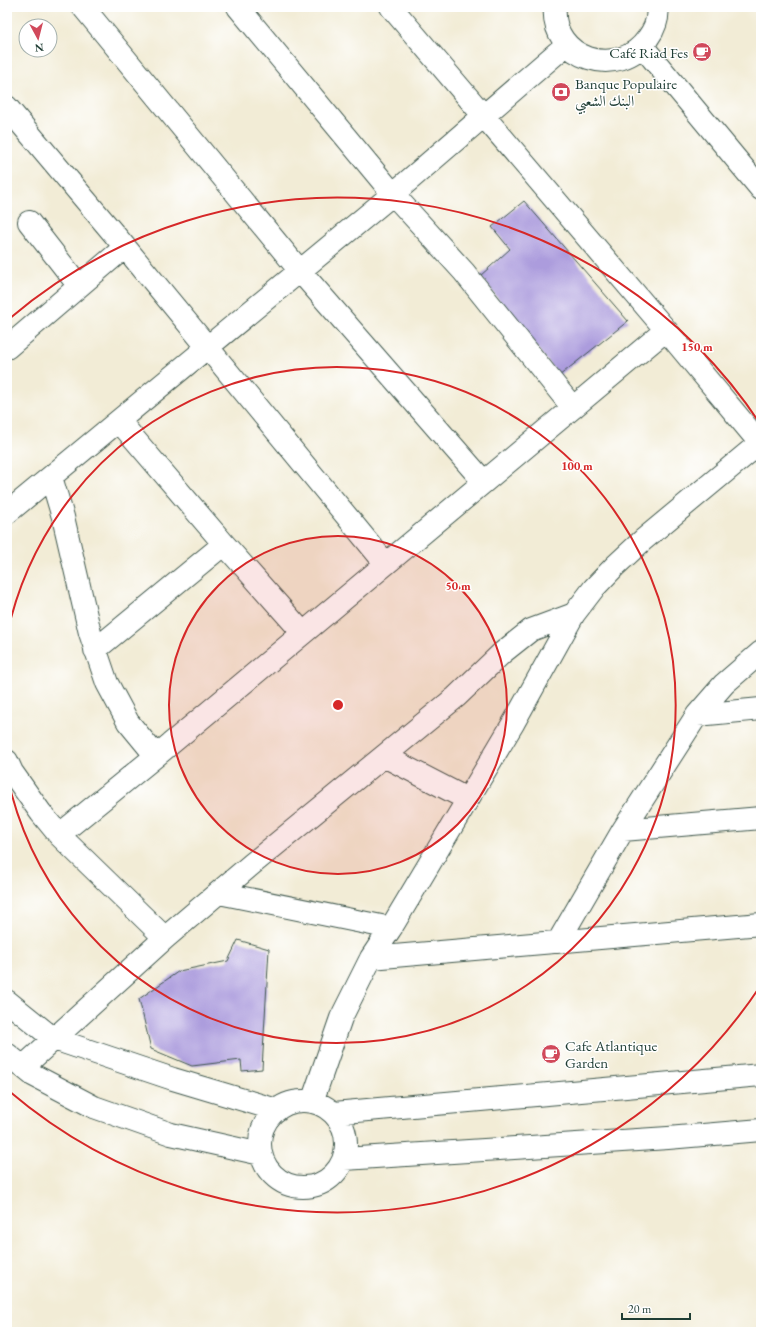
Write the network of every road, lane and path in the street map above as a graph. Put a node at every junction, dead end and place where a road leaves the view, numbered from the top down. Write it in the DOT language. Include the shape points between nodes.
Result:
graph roads {
  1 [pos="83,7"];
  2 [pos="238,7"];
  3 [pos="391,7"];
  4 [pos="555,7"];
  5 [pos="657,7"];
  6 [pos="566,45"];
  7 [pos="643,47"];
  8 [pos="7,106"];
  9 [pos="484,116"];
  10 [pos="761,189"];
  11 [pos="393,194"];
  12 [pos="29,222"];
  13 [pos="125,247"];
  14 [pos="300,271"];
  15 [pos="79,286"];
  16 [pos="666,330"];
  17 [pos="207,347"];
  18 [pos="7,348"];
  19 [pos="573,408"];
  20 [pos="119,421"];
  21 [pos="761,442"];
  22 [pos="51,477"];
  23 [pos="484,482"];
  24 [pos="7,513"];
  25 [pos="224,544"];
  26 [pos="386,564"];
  27 [pos="574,614"];
  28 [pos="303,633"];
  29 [pos="95,650"];
  30 [pos="761,652"];
  31 [pos="761,709"];
  32 [pos="697,715"];
  33 [pos="156,756"];
  34 [pos="384,756"];
  35 [pos="7,761"];
  36 [pos="467,799"];
  37 [pos="761,818"];
  38 [pos="624,830"];
  39 [pos="59,835"];
  40 [pos="219,893"];
  41 [pos="761,924"];
  42 [pos="391,928"];
  43 [pos="165,938"];
  44 [pos="558,942"];
  45 [pos="371,958"];
  46 [pos="7,1001"];
  47 [pos="54,1038"];
  48 [pos="15,1060"];
  49 [pos="761,1075"];
  50 [pos="312,1102"];
  51 [pos="277,1110"];
  52 [pos="334,1113"];
  53 [pos="761,1130"];
  54 [pos="261,1154"];
  55 [pos="344,1159"];
  1 -- 14 [label="street"];
  2 -- 11 [label="street"];
  3 -- 9 [label="street"];
  4 -- 6 [label="street" via="554,15"];
  5 -- 7 [label="street" via="654,31"];
  6 -- 7 [label="street" via="588,59 607,62 626,58"];
  6 -- 9 [label="street"];
  7 -- 10 [label="street"];
  8 -- 13 [label="street"];
  9 -- 11 [label="street"];
  9 -- 16 [label="street"];
  11 -- 14 [label="street"];
  11 -- 19 [label="street" via="464,272"];
  12 -- 15 [label="street"];
  13 -- 15 [label="street"];
  13 -- 17 [label="street"];
  14 -- 17 [label="street"];
  14 -- 23 [label="street"];
  15 -- 18 [label="street"];
  16 -- 19 [label="street"];
  16 -- 21 [label="street"];
  17 -- 20 [label="street"];
  17 -- 26 [label="street"];
  19 -- 23 [label="street"];
  20 -- 22 [label="street"];
  20 -- 25 [label="street"];
  21 -- 27 [label="street" via="643,540 594,588"];
  22 -- 24 [label="street"];
  22 -- 29 [label="street"];
  23 -- 26 [label="street"];
  25 -- 28 [label="street"];
  25 -- 29 [label="street"];
  26 -- 28 [label="street"];
  27 -- 34 [label="street" via="531,630 502,653 456,697"];
  27 -- 36 [label="street" via="514,722"];
  28 -- 33 [label="street"];
  29 -- 33 [label="street" via="107,683 128,722"];
  30 -- 32 [label="street" via="724,684"];
  31 -- 32 [label="street"];
  32 -- 38 [label="street"];
  33 -- 39 [label="street"];
  34 -- 36 [label="street"];
  34 -- 40 [label="street"];
  35 -- 39 [label="street" via="40,813"];
  36 -- 42 [label="street"];
  37 -- 38 [label="street"];
  38 -- 44 [label="street"];
  39 -- 43 [label="street"];
  40 -- 42 [label="street"];
  40 -- 43 [label="street"];
  41 -- 44 [label="street"];
  42 -- 45 [label="street"];
  43 -- 47 [label="street"];
  44 -- 45 [label="street"];
  45 -- 50 [label="street" via="340,1018"];
  46 -- 47 [label="street"];
  47 -- 48 [label="street"];
  47 -- 51 [label="street" via="173,1079"];
  48 -- 54 [label="street" via="33,1076 94,1107 171,1134"];
  49 -- 52 [label="street"];
  50 -- 51 [label="street" via="300,1101"];
  50 -- 52 [label="street"];
  51 -- 54 [label="street" via="268,1118 263,1129 260,1141"];
  52 -- 55 [label="street" via="342,1123 346,1135"];
  53 -- 55 [label="street"];
  54 -- 55 [label="street" via="273,1175 294,1187 307,1188 329,1179"];
}
